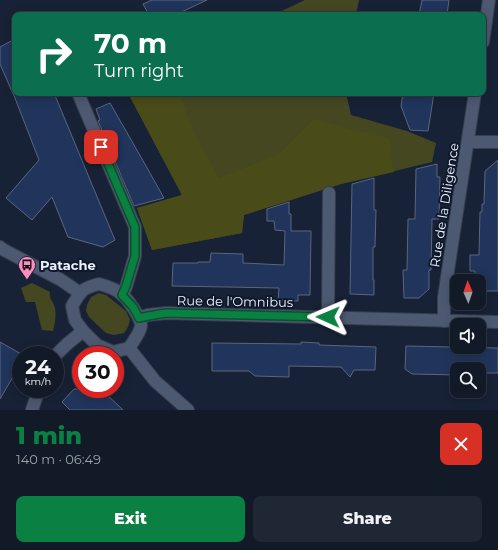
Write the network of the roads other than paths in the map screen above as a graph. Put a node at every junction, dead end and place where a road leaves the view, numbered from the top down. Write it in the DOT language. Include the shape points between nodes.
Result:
graph roads {
  1 [pos="489,0"];
  2 [pos="486,21"];
  3 [pos="79,96"];
  4 [pos="475,96"];
  5 [pos="468,142"];
  6 [pos="498,142"];
  7 [pos="329,193"];
  8 [pos="0,247"];
  9 [pos="80,293"];
  10 [pos="122,295"];
  11 [pos="328,317"];
  12 [pos="139,318"];
  13 [pos="444,321"];
  14 [pos="498,322"];
  15 [pos="83,331"];
  16 [pos="64,347"];
  17 [pos="129,348"];
  18 [pos="36,398"];
  19 [pos="32,410"];
  20 [pos="188,410"];
  1 -- 2 [label="street"];
  3 -- 10 [label="street" via="135,227 135,256"];
  4 -- 5 [label="street, Rue de la Diligence"];
  5 -- 6 [label="street"];
  5 -- 13 [label="street, Rue de la Diligence" via="444,297"];
  7 -- 11 [label="street"];
  8 -- 9 [label="street"];
  9 -- 10 [label="street" via="99,284 108,286"];
  9 -- 15 [label="street" via="72,306 75,320"];
  10 -- 12 [label="street"];
  11 -- 12 [label="street, Rue de l'Omnibus" via="166,313"];
  11 -- 13 [label="street, Rue de l'Omnibus"];
  12 -- 17 [label="street" via="141,326"];
  13 -- 14 [label="street, Rue de l'Omnibus"];
  15 -- 16 [label="street"];
  15 -- 17 [label="street" via="97,345 113,352"];
  17 -- 20 [label="street" via="155,381"];
  18 -- 19 [label="street"];
}
